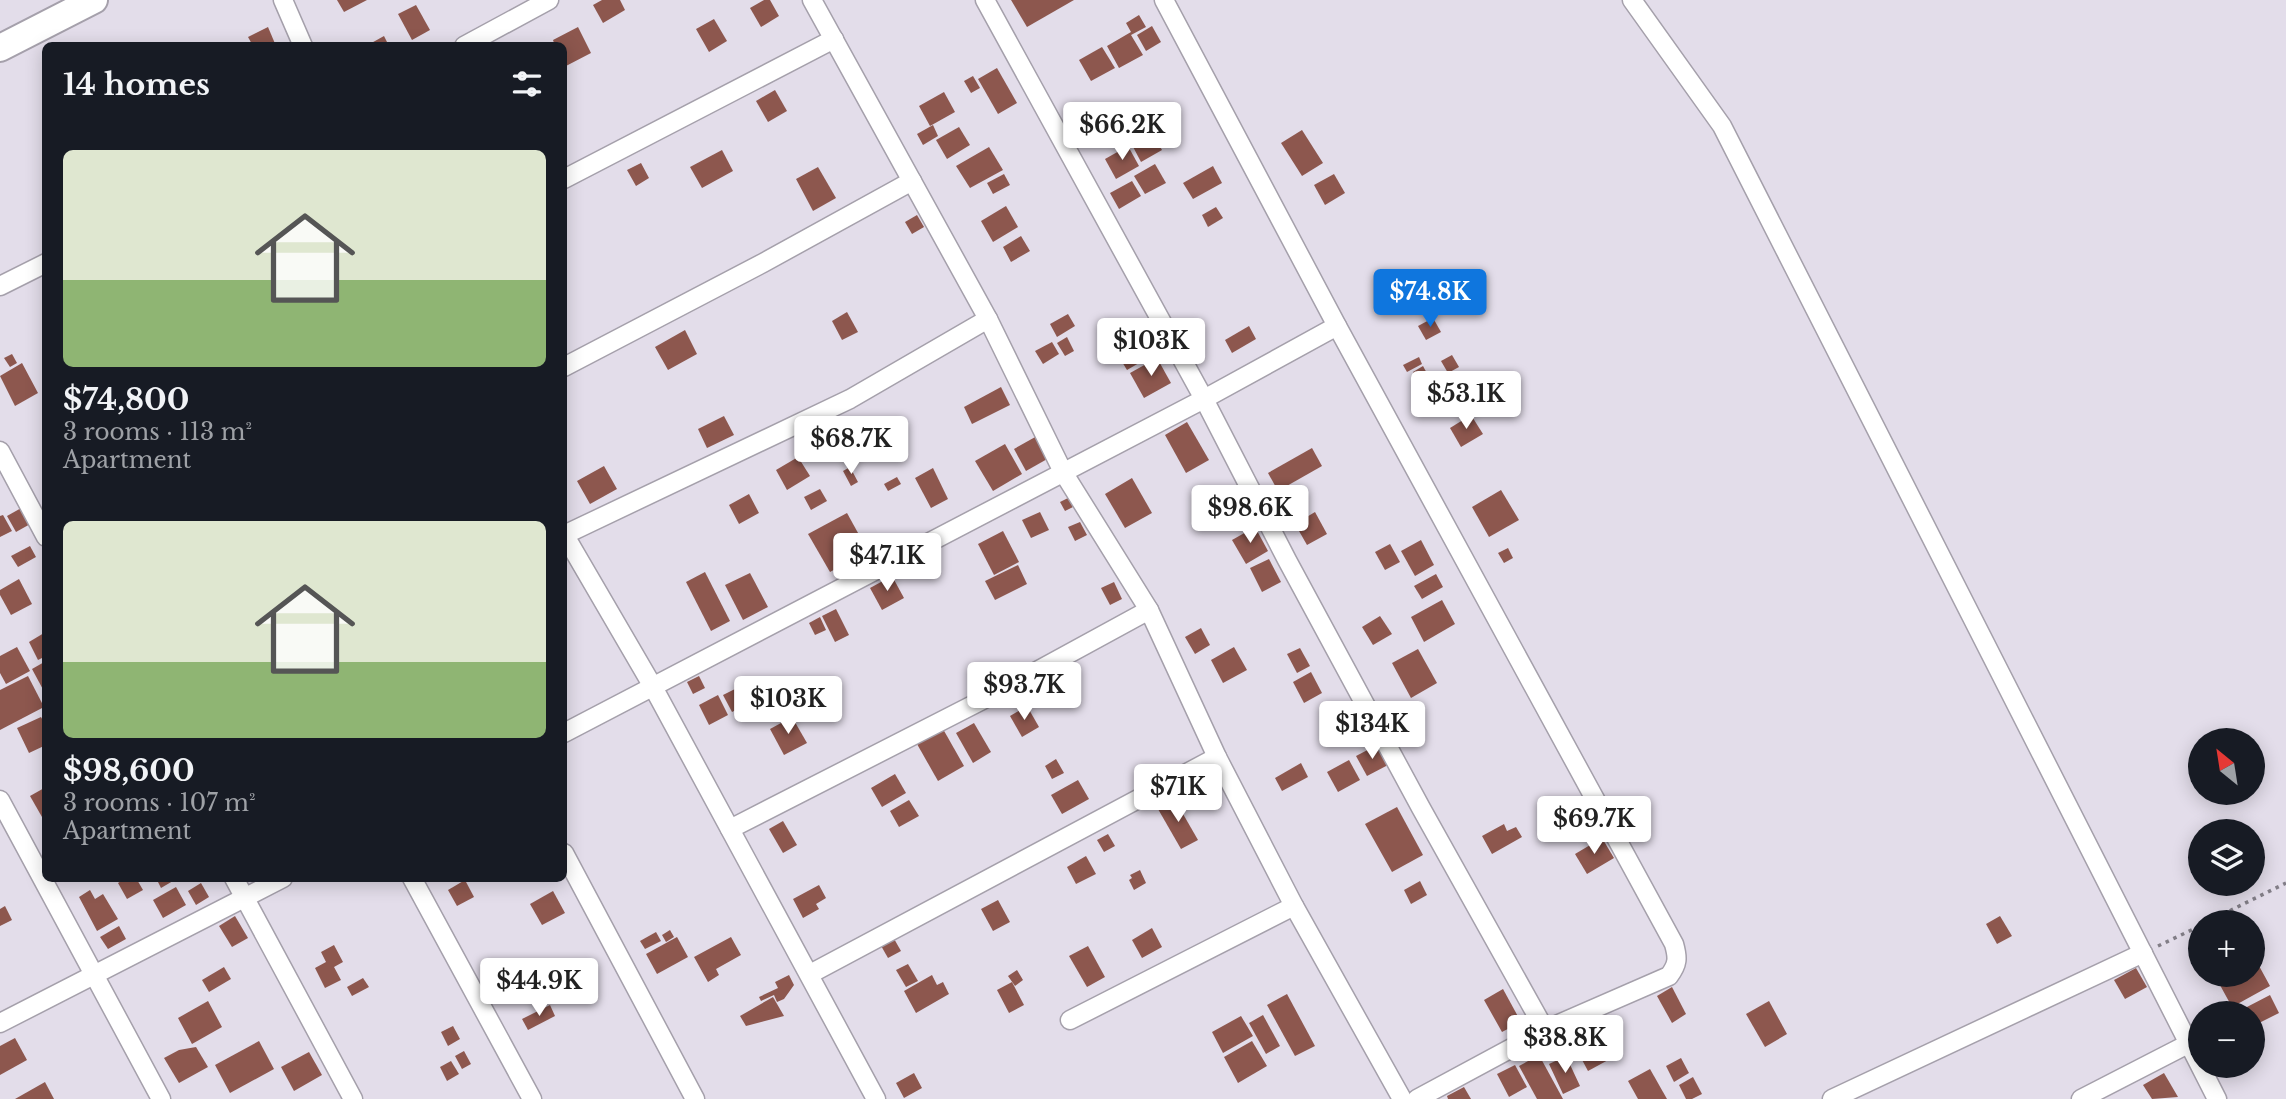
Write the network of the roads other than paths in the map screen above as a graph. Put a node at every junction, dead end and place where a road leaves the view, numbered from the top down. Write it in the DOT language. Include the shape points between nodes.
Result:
graph roads {
  1 [pos="94,0"];
  2 [pos="283,0"];
  3 [pos="549,0"];
  4 [pos="812,0"];
  5 [pos="985,0"];
  6 [pos="1164,0"];
  7 [pos="1632,0"];
  8 [pos="834,39"];
  9 [pos="301,42"];
  10 [pos="471,42"];
  11 [pos="0,48"];
  12 [pos="567,177"];
  13 [pos="912,181"];
  14 [pos="42,266"];
  15 [pos="0,286"];
  16 [pos="988,319"];
  17 [pos="1337,326"];
  18 [pos="567,365"];
  19 [pos="1204,398"];
  20 [pos="0,451"];
  21 [pos="1063,472"];
  22 [pos="42,530"];
  23 [pos="567,533"];
  24 [pos="567,539"];
  25 [pos="1149,610"];
  26 [pos="652,685"];
  27 [pos="567,731"];
  28 [pos="1217,757"];
  29 [pos="0,800"];
  30 [pos="730,829"];
  31 [pos="567,859"];
  32 [pos="42,879"];
  33 [pos="43,882"];
  34 [pos="236,882"];
  35 [pos="275,882"];
  36 [pos="414,882"];
  37 [pos="245,899"];
  38 [pos="1294,906"];
  39 [pos="2143,953"];
  40 [pos="92,974"];
  41 [pos="810,974"];
  42 [pos="1070,1020"];
  43 [pos="0,1023"];
  44 [pos="1545,1030"];
  45 [pos="2188,1044"];
  46 [pos="2206,1078"];
  47 [pos="161,1099"];
  48 [pos="353,1099"];
  49 [pos="532,1099"];
  50 [pos="695,1099"];
  51 [pos="876,1099"];
  52 [pos="1402,1099"];
  53 [pos="1417,1099"];
  54 [pos="1832,1099"];
  55 [pos="2081,1099"];
  56 [pos="2217,1099"];
  1 -- 11 [label="main road"];
  2 -- 9 [label="street"];
  3 -- 10 [label="street"];
  4 -- 8 [label="street"];
  5 -- 19 [label="street"];
  6 -- 17 [label="street"];
  7 -- 39 [label="street" via="1721,125"];
  8 -- 12 [label="street"];
  8 -- 13 [label="street"];
  13 -- 16 [label="street"];
  13 -- 18 [label="street"];
  14 -- 15 [label="street"];
  16 -- 21 [label="street"];
  16 -- 23 [label="street" via="850,399"];
  17 -- 19 [label="street"];
  17 -- 44 [label="street" via="1674,944 1678,958 1669,976"];
  19 -- 21 [label="street"];
  19 -- 44 [label="street" via="1287,560"];
  20 -- 22 [label="street"];
  21 -- 25 [label="street"];
  21 -- 26 [label="street"];
  24 -- 26 [label="street"];
  25 -- 28 [label="street"];
  25 -- 30 [label="street"];
  26 -- 27 [label="street"];
  26 -- 30 [label="street"];
  28 -- 38 [label="street"];
  28 -- 41 [label="street"];
  29 -- 32 [label="street"];
  30 -- 41 [label="street"];
  31 -- 50 [label="street"];
  33 -- 40 [label="street"];
  34 -- 37 [label="street"];
  35 -- 37 [label="street"];
  36 -- 49 [label="street"];
  37 -- 40 [label="street"];
  37 -- 48 [label="street"];
  38 -- 42 [label="street"];
  38 -- 52 [label="street"];
  39 -- 45 [label="street"];
  39 -- 54 [label="street"];
  40 -- 43 [label="street"];
  40 -- 47 [label="street"];
  41 -- 51 [label="street"];
  44 -- 53 [label="street"];
  45 -- 55 [label="street"];
  46 -- 56 [label="street"];
}
